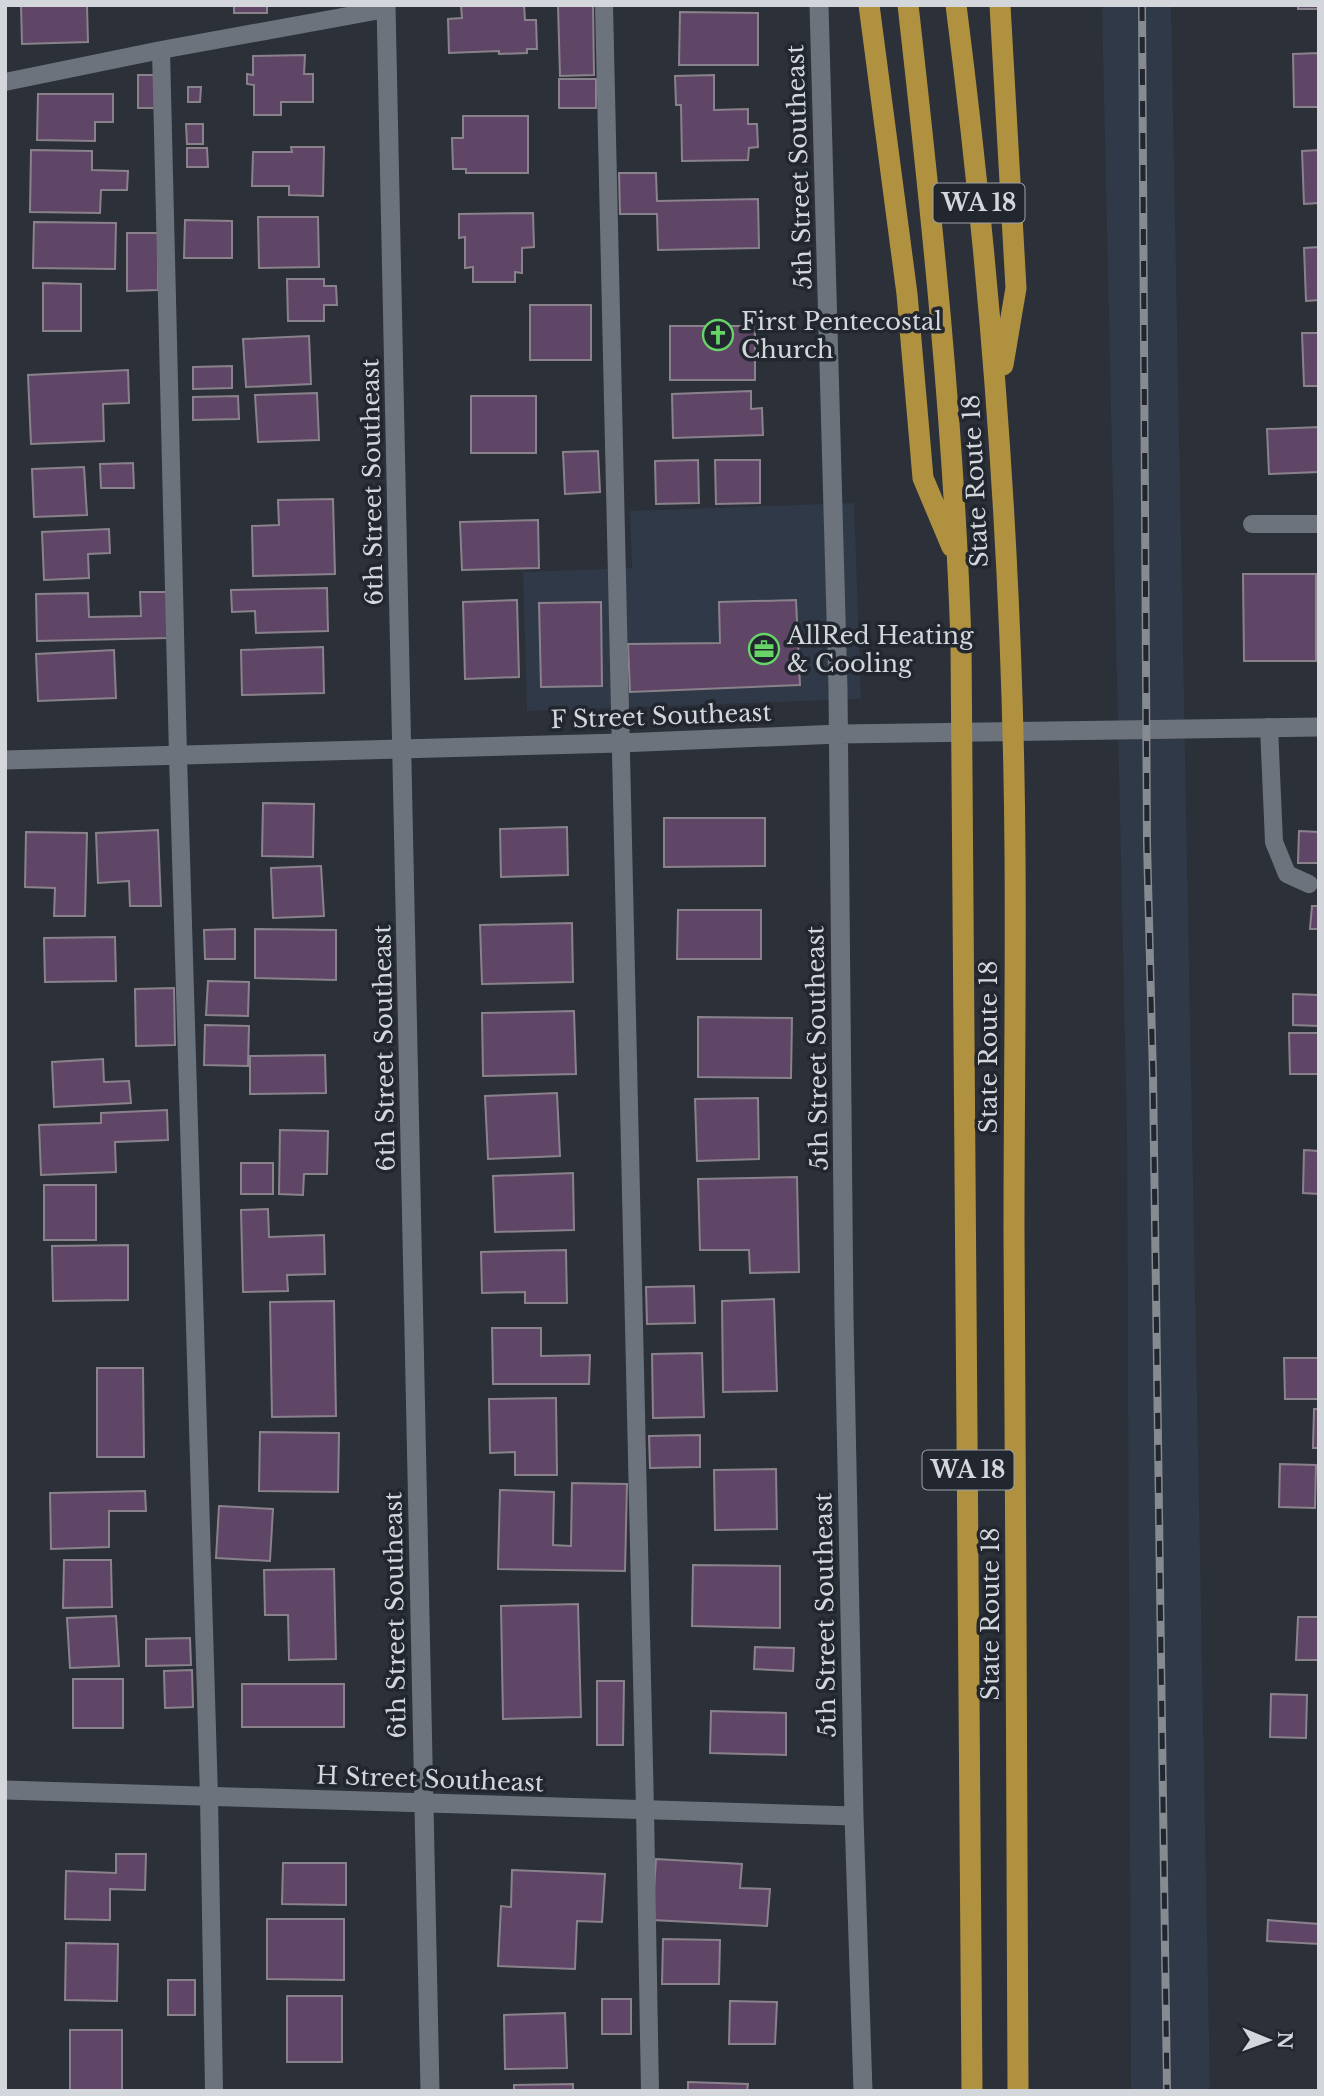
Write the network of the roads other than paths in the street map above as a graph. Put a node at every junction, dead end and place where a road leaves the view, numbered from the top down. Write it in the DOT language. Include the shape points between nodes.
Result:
graph roads {
  1 [pos="604,5"];
  2 [pos="819,5"];
  3 [pos="869,5"];
  4 [pos="908,5"];
  5 [pos="956,5"];
  6 [pos="1000,5"];
  7 [pos="386,7"];
  8 [pos="161,50"];
  9 [pos="5,82"];
  10 [pos="997,401"];
  11 [pos="1252,524"];
  12 [pos="1319,524"];
  13 [pos="958,562"];
  14 [pos="1269,727"];
  15 [pos="1319,727"];
  16 [pos="839,734"];
  17 [pos="620,743"];
  18 [pos="402,749"];
  19 [pos="177,756"];
  20 [pos="5,760"];
  21 [pos="1309,884"];
  22 [pos="5,1790"];
  23 [pos="209,1797"];
  24 [pos="423,1803"];
  25 [pos="645,1810"];
  26 [pos="854,1816"];
  27 [pos="214,2091"];
  28 [pos="430,2091"];
  29 [pos="650,2091"];
  30 [pos="863,2091"];
  31 [pos="972,2091"];
  32 [pos="1018,2091"];
  1 -- 17 [label="lane"];
  2 -- 16 [label="street, 5th Street Southeast"];
  3 -- 13 [label="highway" via="907,294 923,478"];
  4 -- 13 [label="highway, State Route 18 / WA 18" via="939,287"];
  5 -- 10 [label="highway, State Route 18 / WA 18"];
  6 -- 10 [label="highway" via="1016,288"];
  7 -- 8 [label="lane"];
  7 -- 18 [label="street, 6th Street Southeast"];
  8 -- 9 [label="lane"];
  8 -- 19 [label="lane"];
  10 -- 32 [label="highway, State Route 18 / WA 18" via="1010,637 1015,850"];
  11 -- 12 [label="lane"];
  13 -- 31 [label="highway, State Route 18 / WA 18"];
  14 -- 15 [label="street, F Street Southeast"];
  14 -- 16 [label="street, F Street Southeast"];
  14 -- 21 [label="lane" via="1274,842 1287,874"];
  16 -- 17 [label="street, F Street Southeast"];
  16 -- 26 [label="street, 5th Street Southeast"];
  17 -- 18 [label="street, F Street Southeast"];
  17 -- 25 [label="lane"];
  18 -- 19 [label="street, F Street Southeast"];
  18 -- 24 [label="street, 6th Street Southeast"];
  19 -- 20 [label="street, F Street Southeast"];
  19 -- 23 [label="lane"];
  22 -- 23 [label="street, H Street Southeast"];
  23 -- 24 [label="street, H Street Southeast"];
  23 -- 27 [label="lane"];
  24 -- 25 [label="street, H Street Southeast"];
  24 -- 28 [label="street, 6th Street Southeast"];
  25 -- 26 [label="street, H Street Southeast"];
  25 -- 29 [label="lane"];
  26 -- 30 [label="street, 5th Street Southeast"];
}
